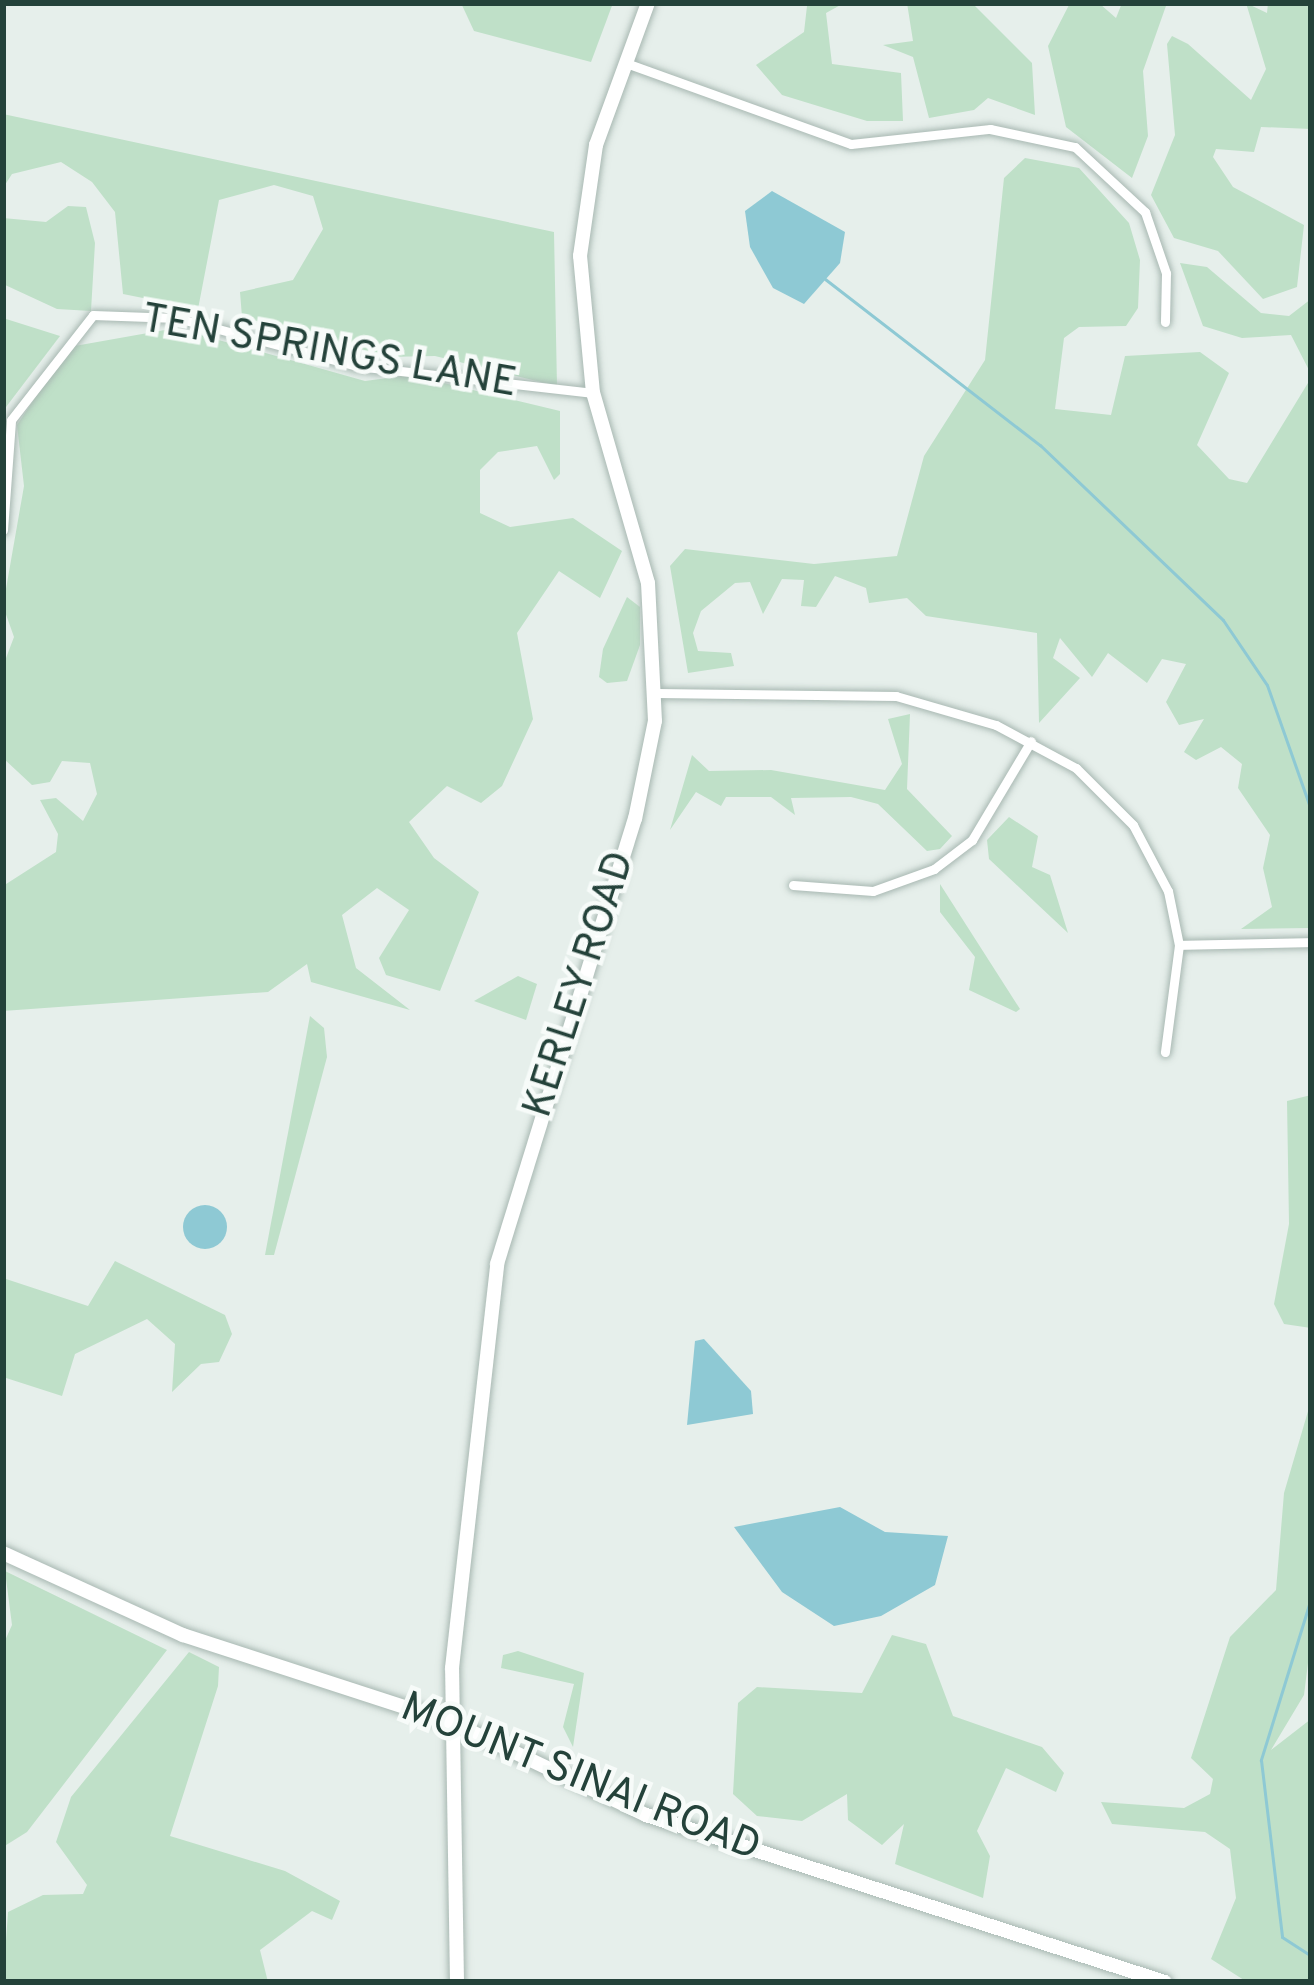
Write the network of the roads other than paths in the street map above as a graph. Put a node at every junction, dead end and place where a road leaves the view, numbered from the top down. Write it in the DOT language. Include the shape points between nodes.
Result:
graph roads {
  1 [pos="649,3"];
  2 [pos="623,62"];
  3 [pos="1165,322"];
  4 [pos="593,393"];
  5 [pos="3,530"];
  6 [pos="657,693"];
  7 [pos="1031,741"];
  8 [pos="793,885"];
  9 [pos="1311,942"];
  10 [pos="1179,945"];
  11 [pos="1165,1052"];
  12 [pos="3,1553"];
  13 [pos="451,1722"];
  14 [pos="457,1982"];
  15 [pos="1165,1982"];
  1 -- 2 [label="street, KERLEY ROAD"];
  2 -- 3 [label="street" via="851,144 1002,129 1075,147 1145,212 1166,273"];
  2 -- 4 [label="street, KERLEY ROAD" via="582,223"];
  4 -- 5 [label="street, TEN SPRINGS LANE" via="357,366 177,318 93,315 11,419"];
  4 -- 6 [label="street, KERLEY ROAD" via="644,555"];
  6 -- 7 [label="street" via="896,696"];
  6 -- 13 [label="street, KERLEY ROAD" via="634,819 496,1264"];
  7 -- 8 [label="street" via="972,840 934,868 873,891"];
  7 -- 10 [label="street" via="1096,784 1133,825 1168,891"];
  9 -- 10 [label="street"];
  10 -- 11 [label="street"];
  12 -- 13 [label="street, MOUNT SINAI ROAD" via="183,1635"];
  13 -- 14 [label="street, KERLEY ROAD" via="462,1881"];
  13 -- 15 [label="street, MOUNT SINAI ROAD" via="646,1815"];
}
